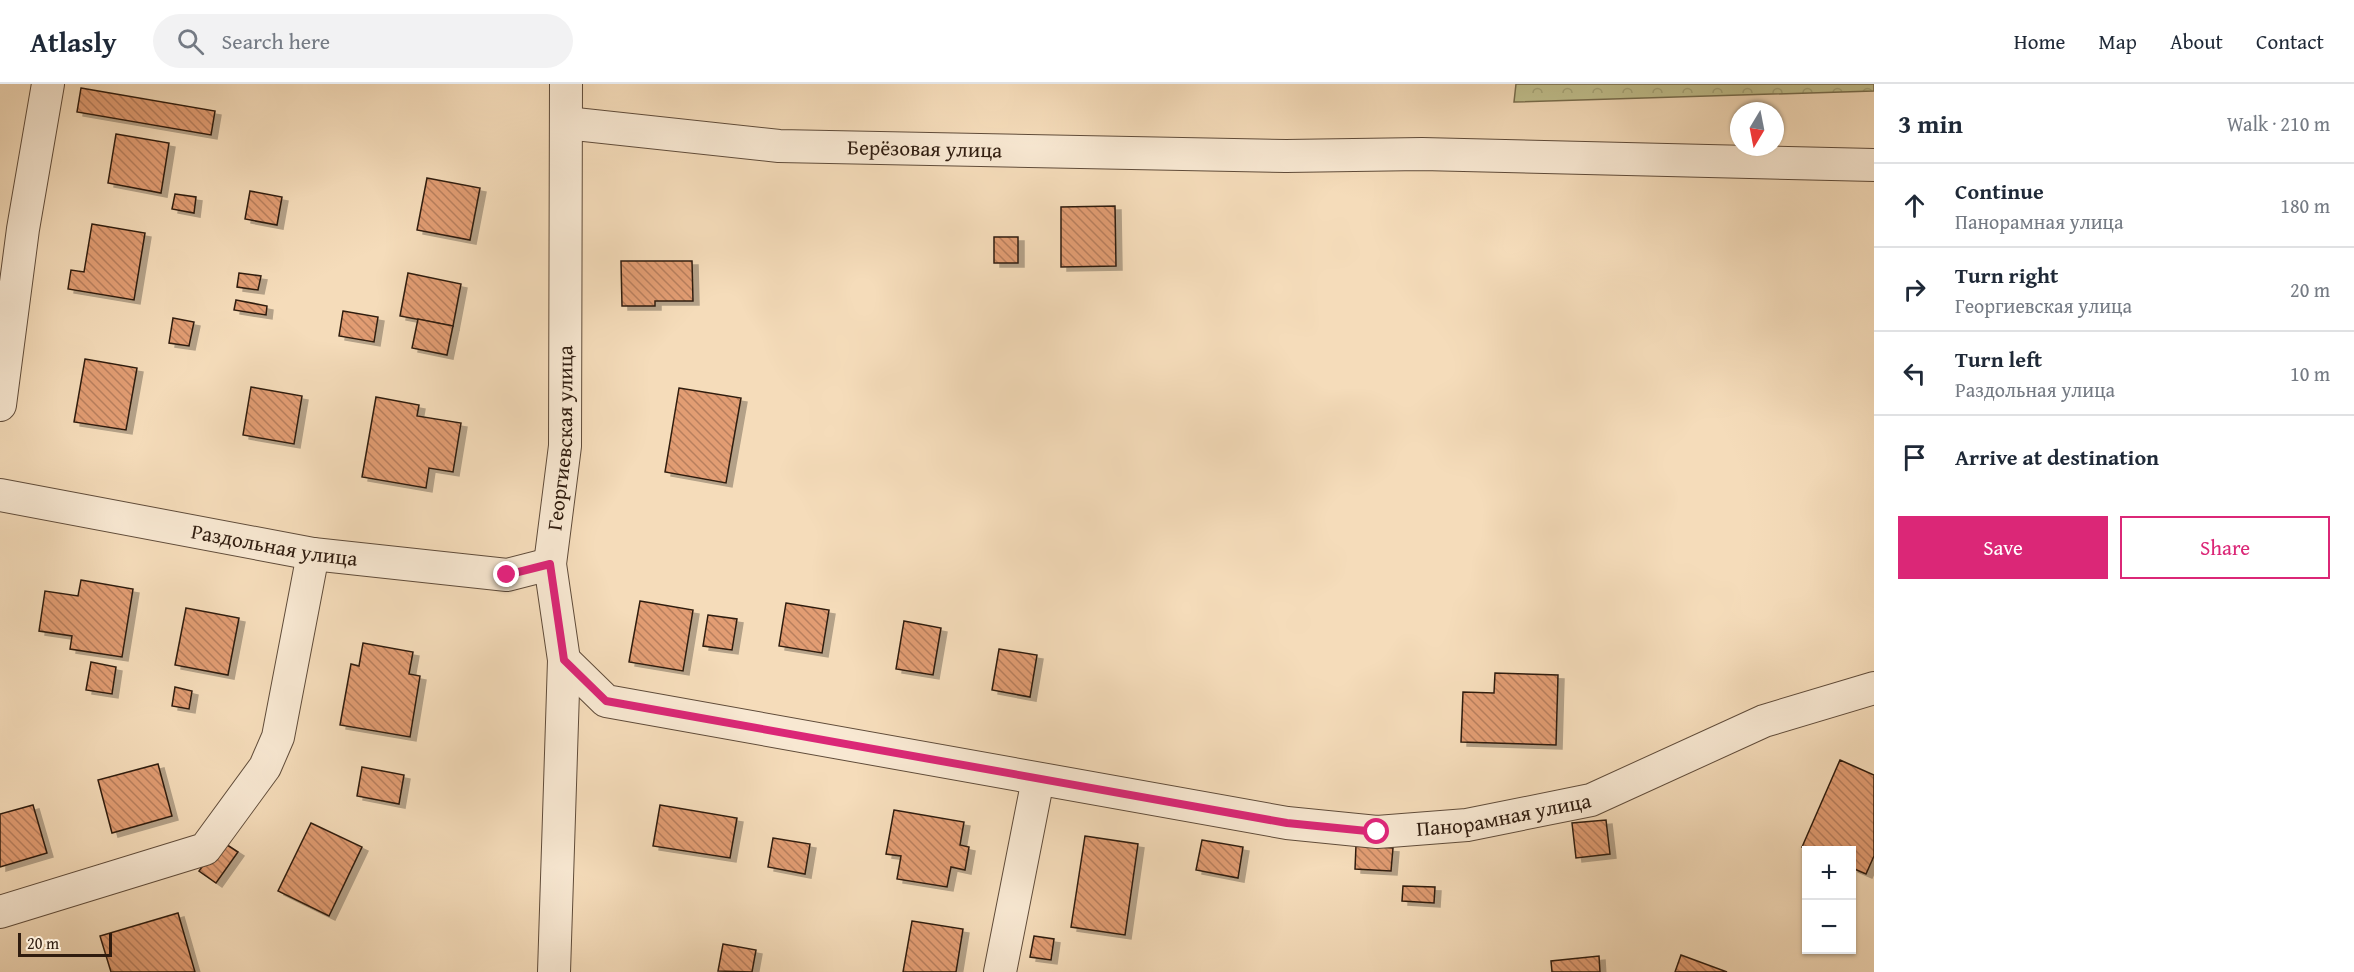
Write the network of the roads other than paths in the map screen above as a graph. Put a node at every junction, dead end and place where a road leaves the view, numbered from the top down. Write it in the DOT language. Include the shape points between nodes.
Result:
graph roads {
  1 [pos="48,84"];
  2 [pos="566,84"];
  3 [pos="566,123"];
  4 [pos="1874,165"];
  5 [pos="0,405"];
  6 [pos="0,495"];
  7 [pos="313,554"];
  8 [pos="550,564"];
  9 [pos="564,660"];
  10 [pos="1874,688"];
  11 [pos="1038,779"];
  12 [pos="0,912"];
  13 [pos="554,972"];
  14 [pos="1000,972"];
  1 -- 5 [label="street" via="23,229"];
  2 -- 3 [label="street, Георгиевская улица"];
  3 -- 4 [label="street, Берёзовая улица" via="779,146 1286,156 1422,154"];
  3 -- 8 [label="street, Георгиевская улица" via="565,446"];
  6 -- 7 [label="street, Раздольная улица"];
  7 -- 8 [label="street, Раздольная улица" via="507,575"];
  7 -- 12 [label="street" via="278,737 265,767 205,849"];
  8 -- 9 [label="street, Георгиевская улица"];
  9 -- 11 [label="street, Панорамная улица" via="606,701"];
  9 -- 13 [label="street, Георгиевская улица"];
  10 -- 11 [label="street, Панорамная улица" via="1764,721 1591,800 1467,825 1377,832 1287,823"];
  11 -- 14 [label="street"];
}
